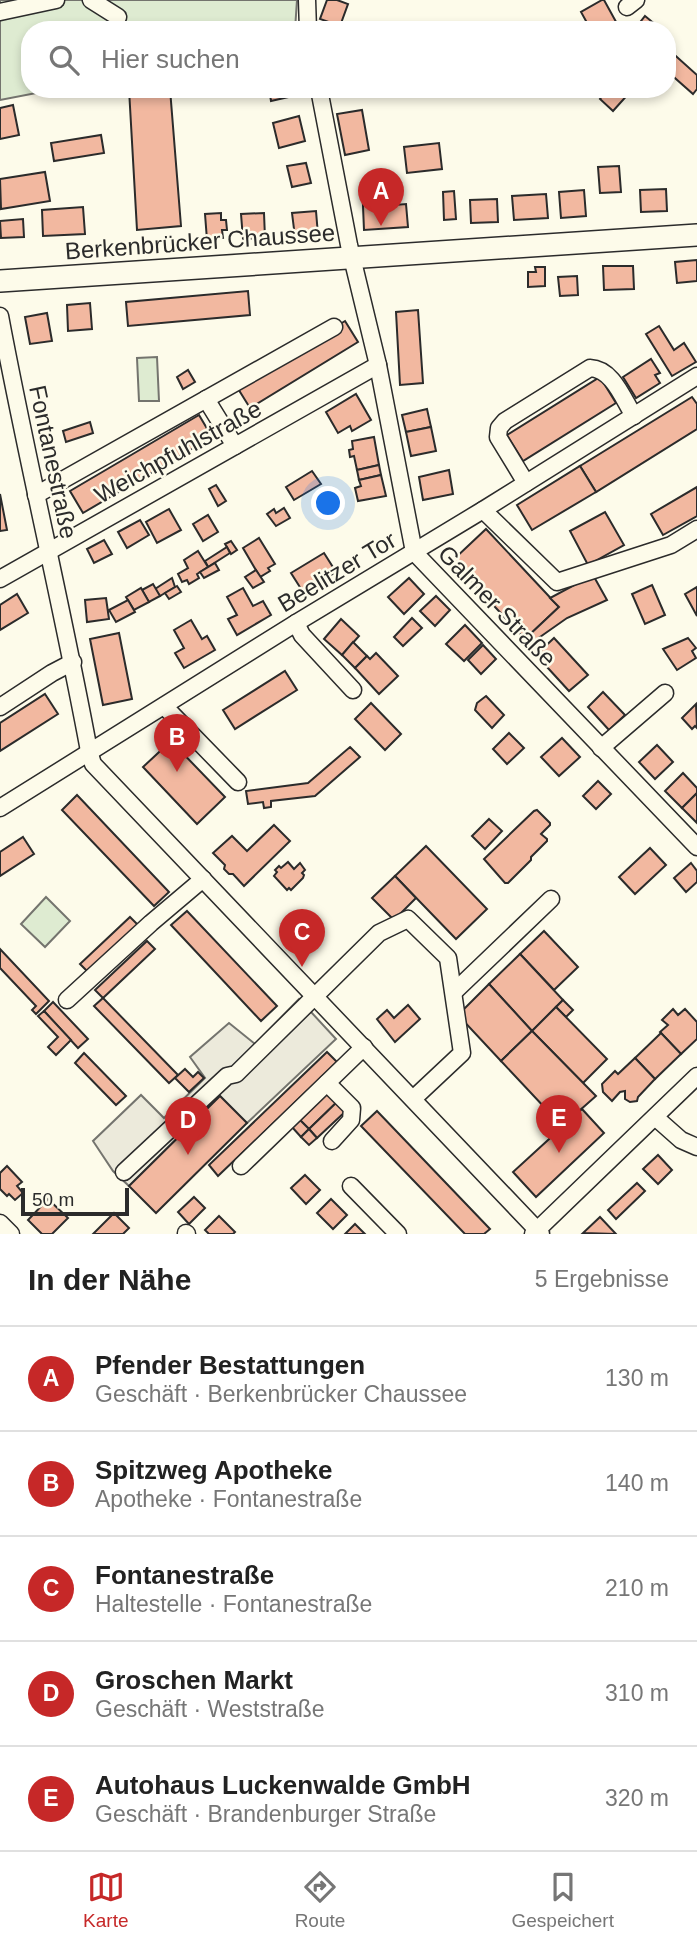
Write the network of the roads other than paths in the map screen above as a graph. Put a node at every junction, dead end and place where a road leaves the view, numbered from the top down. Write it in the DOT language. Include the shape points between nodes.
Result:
graph roads {
  1 [pos="56,0"];
  2 [pos="91,0"];
  3 [pos="307,0"];
  4 [pos="0,12"];
  5 [pos="118,17"];
  6 [pos="308,21"];
  7 [pos="321,98"];
  8 [pos="697,235"];
  9 [pos="353,258"];
  10 [pos="0,281"];
  11 [pos="0,316"];
  12 [pos="334,327"];
  13 [pos="378,365"];
  14 [pos="6,379"];
  15 [pos="694,384"];
  16 [pos="206,399"];
  17 [pos="634,416"];
  18 [pos="235,446"];
  19 [pos="526,484"];
  20 [pos="36,495"];
  21 [pos="483,510"];
  22 [pos="697,529"];
  23 [pos="48,551"];
  24 [pos="414,552"];
  25 [pos="0,579"];
  26 [pos="296,623"];
  27 [pos="73,662"];
  28 [pos="353,690"];
  29 [pos="665,692"];
  30 [pos="164,706"];
  31 [pos="0,707"];
  32 [pos="601,748"];
  33 [pos="89,751"];
  34 [pos="238,782"];
  35 [pos="0,808"];
  36 [pos="697,847"];
  37 [pos="203,879"];
  38 [pos="551,899"];
  39 [pos="454,992"];
  40 [pos="315,996"];
  41 [pos="67,1000"];
  42 [pos="364,1047"];
  43 [pos="697,1076"];
  44 [pos="327,1083"];
  45 [pos="413,1099"];
  46 [pos="655,1117"];
  47 [pos="332,1141"];
  48 [pos="697,1147"];
  49 [pos="241,1166"];
  50 [pos="124,1172"];
  51 [pos="351,1186"];
  52 [pos="0,1223"];
  53 [pos="537,1233"];
  54 [pos="11,1234"];
  55 [pos="398,1234"];
  1 -- 4 [label="street"];
  2 -- 5 [label="street"];
  3 -- 6 [label="street"];
  7 -- 9 [label="street, Galmer Straße"];
  8 -- 9 [label="main road, Berkenbrücker Chaussee"];
  9 -- 10 [label="main road, Berkenbrücker Chaussee"];
  9 -- 13 [label="street, Galmer Straße"];
  11 -- 14 [label="street, Fontanestraße"];
  12 -- 16 [label="street"];
  13 -- 18 [label="street, Weichpfuhlstraße"];
  13 -- 24 [label="street, Galmer Straße"];
  14 -- 20 [label="street, Fontanestraße"];
  15 -- 17 [label="street, Beelitzer Tor"];
  16 -- 18 [label="street"];
  16 -- 20 [label="street"];
  17 -- 19 [label="street, Beelitzer Tor"];
  17 -- 19 [label="street" via="606,374 590,368 505,421 498,437"];
  18 -- 23 [label="street, Weichpfuhlstraße"];
  19 -- 21 [label="street, Beelitzer Tor"];
  20 -- 23 [label="street, Fontanestraße"];
  21 -- 22 [label="street" via="557,582 671,545"];
  21 -- 24 [label="street, Beelitzer Tor"];
  23 -- 25 [label="street, Weichpfuhlstraße"];
  23 -- 27 [label="street, Fontanestraße"];
  24 -- 26 [label="street, Beelitzer Tor"];
  24 -- 32 [label="street, Galmer Straße"];
  26 -- 28 [label="street"];
  26 -- 30 [label="street, Beelitzer Tor"];
  27 -- 31 [label="street"];
  27 -- 33 [label="street, Fontanestraße"];
  29 -- 32 [label="street"];
  30 -- 33 [label="street, Beelitzer Tor"];
  30 -- 34 [label="street"];
  32 -- 36 [label="street, Galmer Straße"];
  33 -- 35 [label="street, Beelitzer Tor"];
  33 -- 37 [label="street, Fontanestraße" via="93,764"];
  37 -- 40 [label="street, Fontanestraße"];
  37 -- 41 [label="street"];
  38 -- 39 [label="street"];
  39 -- 40 [label="street" via="448,958 408,919 379,933"];
  39 -- 45 [label="street" via="462,1052"];
  40 -- 42 [label="street, Fontanestraße"];
  40 -- 50 [label="street" via="236,1074 227,1076"];
  42 -- 44 [label="street"];
  42 -- 45 [label="street, Fontanestraße"];
  43 -- 46 [label="street"];
  44 -- 47 [label="street" via="352,1108 351,1120"];
  44 -- 49 [label="street"];
  45 -- 53 [label="street, Fontanestraße"];
  46 -- 48 [label="street"];
  46 -- 53 [label="street"];
  51 -- 55 [label="street"];
  52 -- 54 [label="street"];
}
